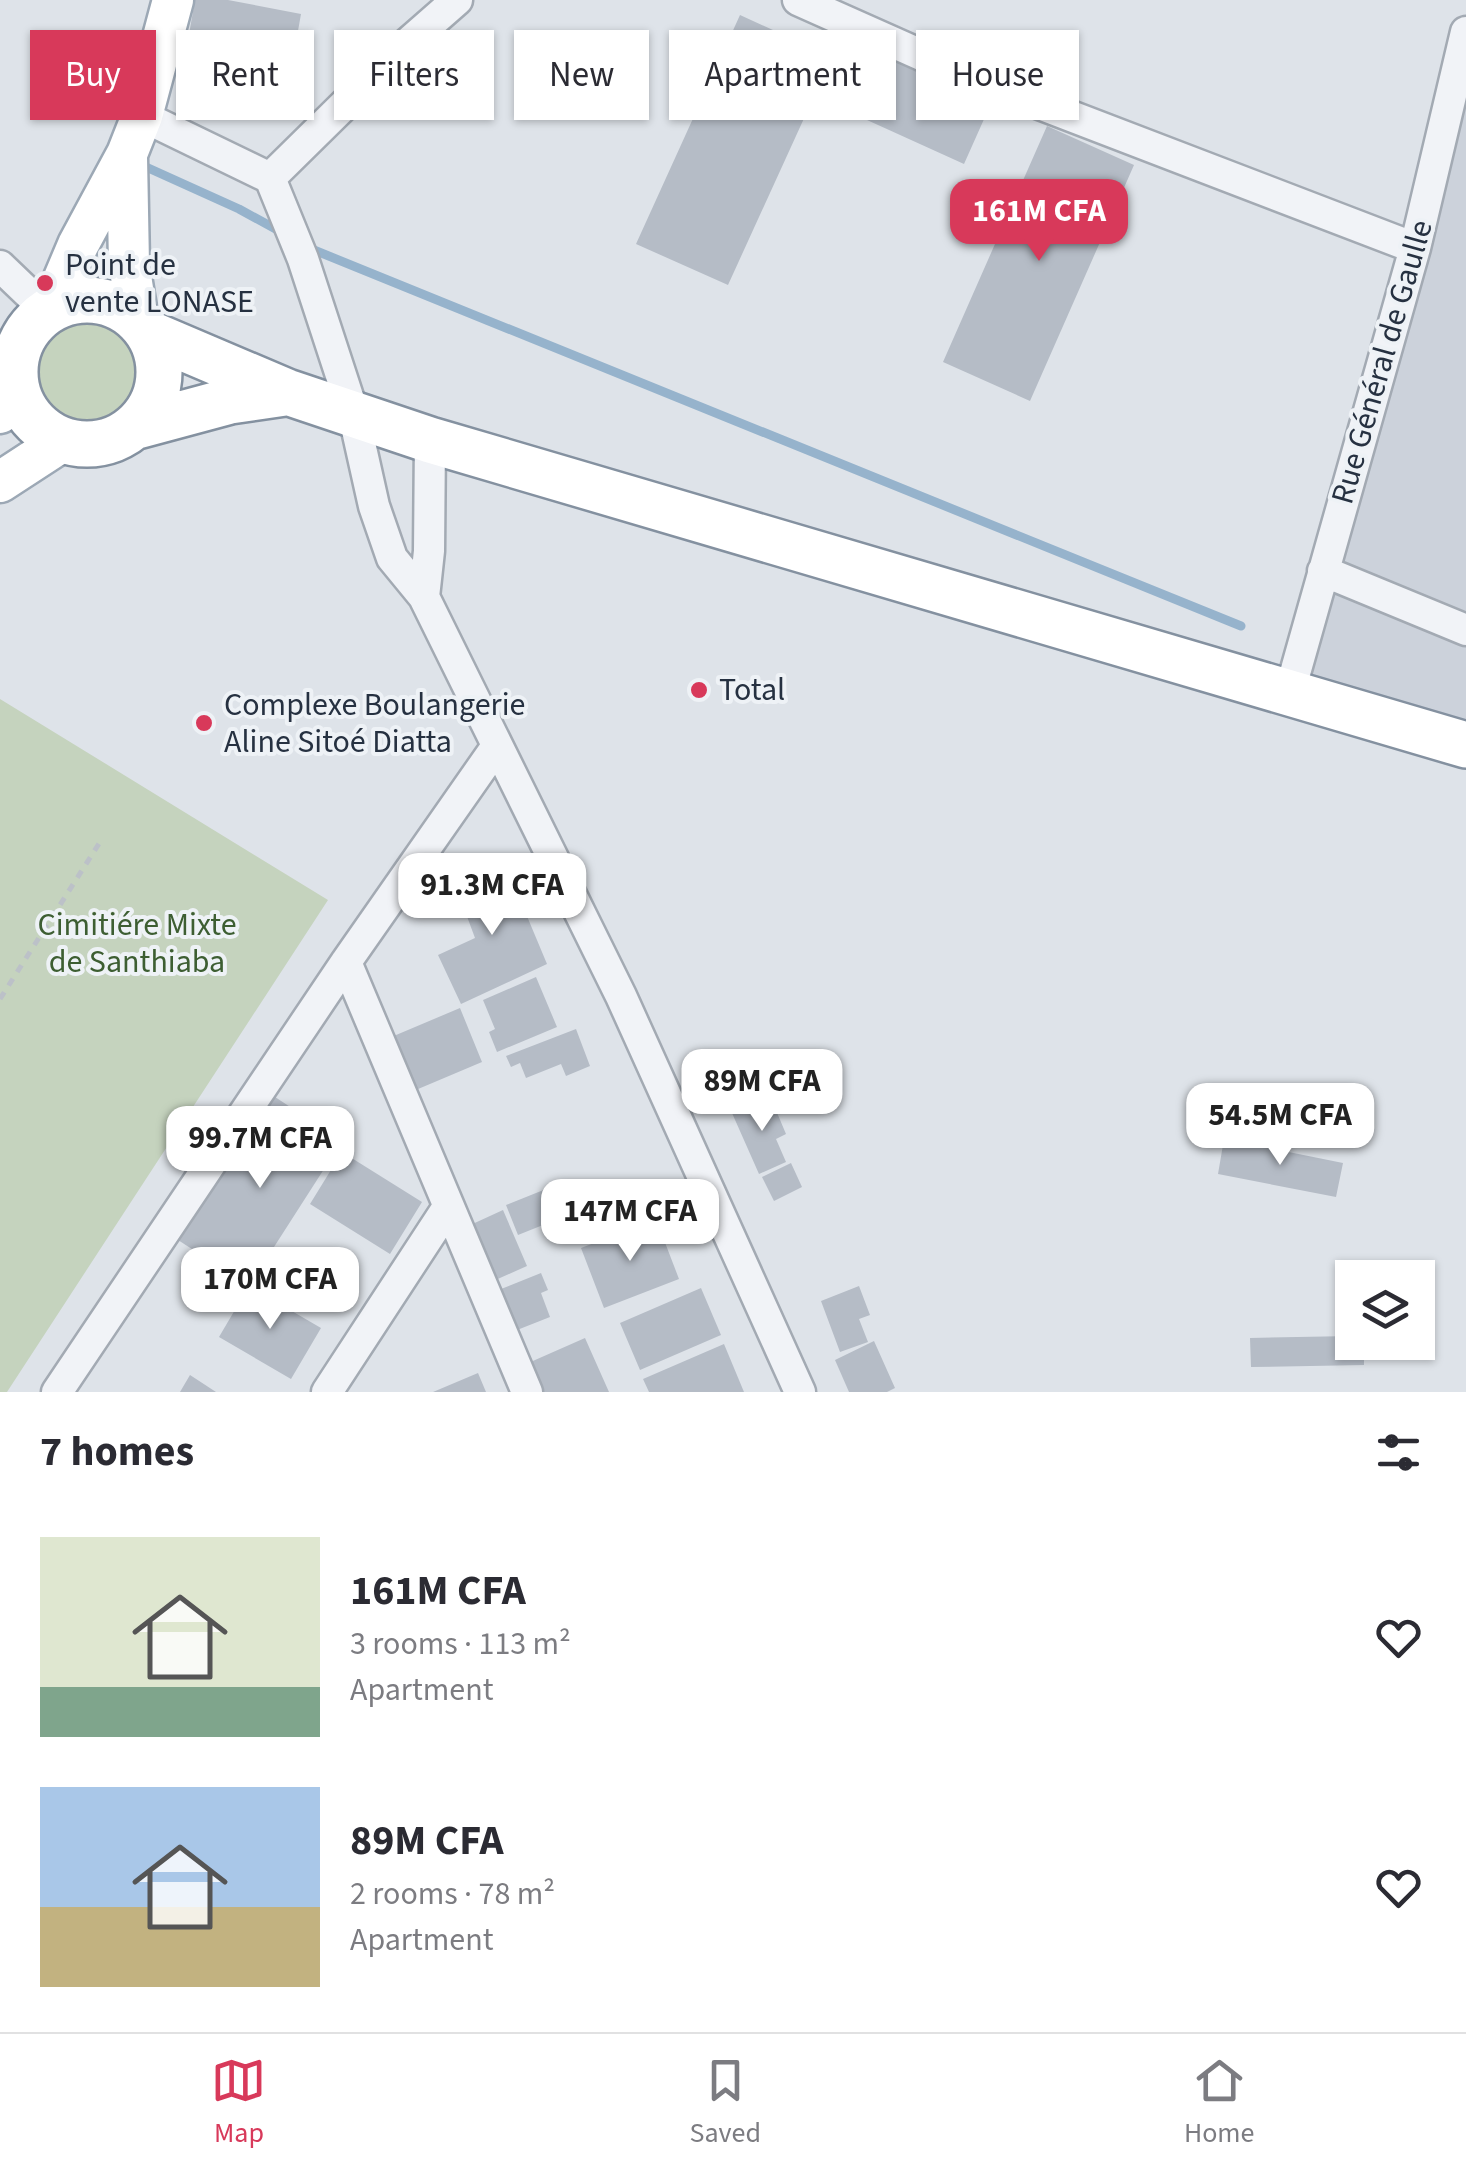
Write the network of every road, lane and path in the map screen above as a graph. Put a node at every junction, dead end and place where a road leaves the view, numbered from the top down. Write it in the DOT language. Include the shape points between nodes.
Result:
graph roads {
  1 [pos="174,0"];
  2 [pos="457,0"];
  3 [pos="798,0"];
  4 [pos="1466,32"];
  5 [pos="156,65"];
  6 [pos="140,120"];
  7 [pos="150,120"];
  8 [pos="126,154"];
  9 [pos="270,178"];
  10 [pos="1415,248"];
  11 [pos="0,266"];
  12 [pos="32,316"];
  13 [pos="143,326"];
  14 [pos="8,387"];
  15 [pos="287,392"];
  16 [pos="353,412"];
  17 [pos="137,426"];
  18 [pos="430,440"];
  19 [pos="63,441"];
  20 [pos="0,482"];
  21 [pos="1323,571"];
  22 [pos="424,598"];
  23 [pos="1466,630"];
  24 [pos="1290,691"];
  25 [pos="1466,745"];
  26 [pos="497,746"];
  27 [pos="100,842"];
  28 [pos="346,962"];
  29 [pos="0,999"];
  30 [pos="448,1206"];
  31 [pos="57,1392"];
  32 [pos="326,1392"];
  33 [pos="527,1392"];
  34 [pos="800,1392"];
  1 -- 5 [label="main road"];
  2 -- 9 [label="street"];
  3 -- 10 [label="street" via="1000,89"];
  4 -- 10 [label="street, Rue Général de Gaulle"];
  6 -- 8 [label="main road"];
  7 -- 9 [label="street"];
  8 -- 12 [label="main road"];
  8 -- 13 [label="main road" via="129,264"];
  9 -- 16 [label="street"];
  10 -- 21 [label="street, Rue Général de Gaulle"];
  11 -- 12 [label="street"];
  12 -- 13 [label="highway" via="96,300 119,307"];
  12 -- 14 [label="highway"];
  13 -- 15 [label="highway"];
  13 -- 17 [label="highway" via="158,356 159,381"];
  14 -- 19 [label="highway" via="43,430"];
  15 -- 16 [label="highway"];
  15 -- 17 [label="highway"];
  16 -- 18 [label="highway"];
  16 -- 22 [label="street" via="392,558"];
  17 -- 19 [label="highway" via="114,440"];
  18 -- 22 [label="street"];
  18 -- 24 [label="highway"];
  19 -- 20 [label="main road"];
  21 -- 23 [label="street"];
  21 -- 24 [label="street, Rue Général de Gaulle"];
  22 -- 26 [label="street"];
  24 -- 25 [label="highway"];
  26 -- 28 [label="street"];
  26 -- 34 [label="street" via="621,996"];
  27 -- 29 [label="path"];
  28 -- 30 [label="street"];
  28 -- 31 [label="street"];
  30 -- 32 [label="street"];
  30 -- 33 [label="street"];
}
